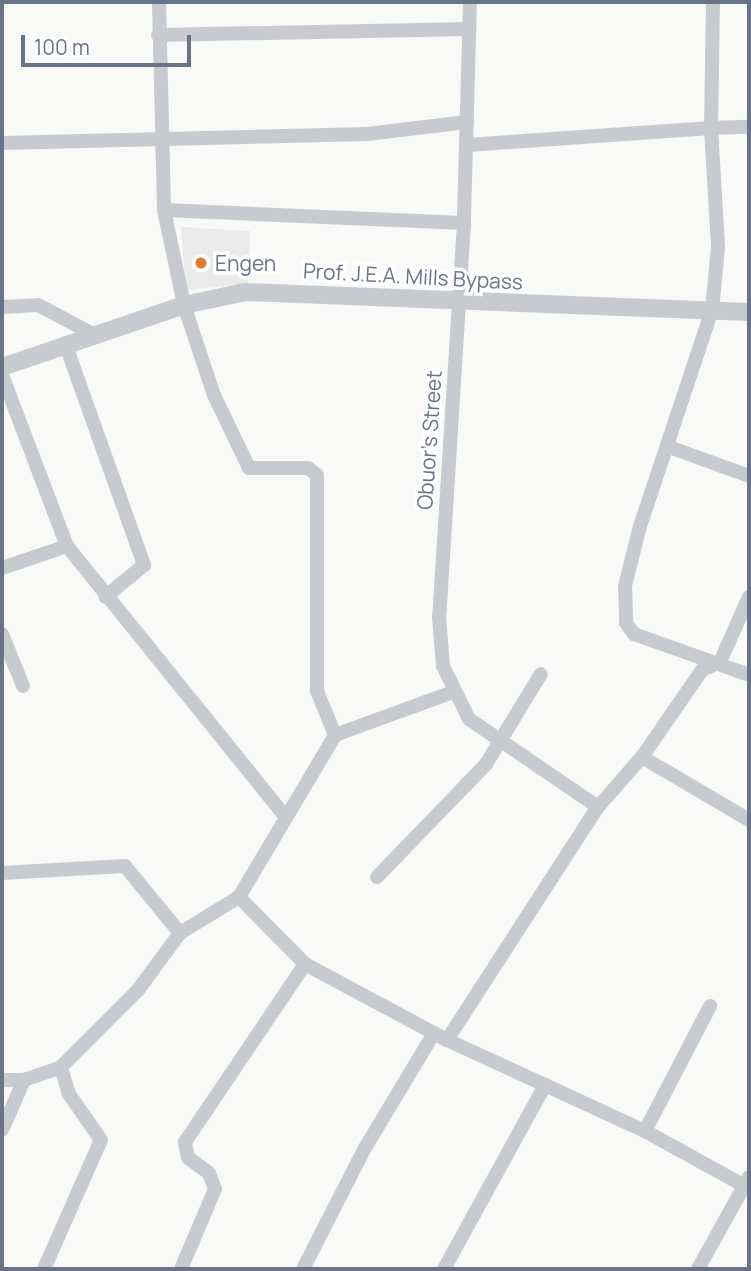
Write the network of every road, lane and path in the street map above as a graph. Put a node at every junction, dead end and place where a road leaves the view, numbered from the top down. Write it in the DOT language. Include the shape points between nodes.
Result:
graph roads {
  1 [pos="159,2"];
  2 [pos="470,2"];
  3 [pos="713,2"];
  4 [pos="469,29"];
  5 [pos="158,35"];
  6 [pos="467,122"];
  7 [pos="749,127"];
  8 [pos="711,128"];
  9 [pos="161,137"];
  10 [pos="2,143"];
  11 [pos="467,145"];
  12 [pos="164,210"];
  13 [pos="464,223"];
  14 [pos="459,301"];
  15 [pos="184,305"];
  16 [pos="2,307"];
  17 [pos="712,310"];
  18 [pos="749,312"];
  19 [pos="95,335"];
  20 [pos="65,343"];
  21 [pos="2,367"];
  22 [pos="2,375"];
  23 [pos="669,447"];
  24 [pos="749,476"];
  25 [pos="67,546"];
  26 [pos="2,568"];
  27 [pos="105,597"];
  28 [pos="749,597"];
  29 [pos="2,634"];
  30 [pos="720,662"];
  31 [pos="541,674"];
  32 [pos="749,675"];
  33 [pos="23,687"];
  34 [pos="453,692"];
  35 [pos="335,735"];
  36 [pos="501,745"];
  37 [pos="642,757"];
  38 [pos="598,807"];
  39 [pos="284,815"];
  40 [pos="749,820"];
  41 [pos="2,873"];
  42 [pos="377,877"];
  43 [pos="239,897"];
  44 [pos="180,933"];
  45 [pos="305,964"];
  46 [pos="710,1006"];
  47 [pos="434,1033"];
  48 [pos="447,1040"];
  49 [pos="61,1067"];
  50 [pos="2,1080"];
  51 [pos="24,1080"];
  52 [pos="545,1085"];
  53 [pos="2,1130"];
  54 [pos="645,1131"];
  55 [pos="746,1181"];
  56 [pos="44,1269"];
  57 [pos="181,1269"];
  58 [pos="303,1269"];
  59 [pos="443,1269"];
  60 [pos="698,1269"];
  1 -- 5 [label="street"];
  2 -- 4 [label="street, Obuor’s Street"];
  3 -- 8 [label="street"];
  4 -- 5 [label="street"];
  4 -- 6 [label="street, Obuor’s Street"];
  5 -- 9 [label="street"];
  6 -- 9 [label="street" via="367,134"];
  6 -- 11 [label="street, Obuor’s Street"];
  7 -- 8 [label="street"];
  8 -- 11 [label="street"];
  8 -- 17 [label="street" via="718,247"];
  9 -- 10 [label="street"];
  9 -- 12 [label="street"];
  11 -- 13 [label="street, Obuor’s Street"];
  12 -- 13 [label="street"];
  12 -- 15 [label="street"];
  13 -- 14 [label="street, Obuor’s Street"];
  14 -- 15 [label="street, Prof. J.E.A. Mills Bypass" via="245,292"];
  14 -- 17 [label="street, Prof. J.E.A. Mills Bypass"];
  14 -- 34 [label="street, Obuor’s Street" via="439,617"];
  15 -- 19 [label="street, Prof. J.E.A. Mills Bypass"];
  15 -- 35 [label="street" via="214,395 249,468 308,467 317,475 317,691"];
  16 -- 19 [label="street" via="38,305"];
  17 -- 18 [label="street, Prof. J.E.A. Mills Bypass"];
  17 -- 23 [label="street"];
  19 -- 20 [label="street, Prof. J.E.A. Mills Bypass"];
  20 -- 21 [label="street, Prof. J.E.A. Mills Bypass"];
  20 -- 27 [label="street" via="144,565"];
  22 -- 25 [label="street"];
  23 -- 24 [label="street"];
  23 -- 30 [label="street" via="634,550 626,623 634,635"];
  25 -- 26 [label="street"];
  25 -- 27 [label="street"];
  27 -- 39 [label="street"];
  28 -- 30 [label="street"];
  29 -- 33 [label="street"];
  30 -- 32 [label="street"];
  30 -- 37 [label="street" via="702,670"];
  31 -- 36 [label="street"];
  34 -- 35 [label="street"];
  34 -- 36 [label="street, Obuor’s Street" via="469,719"];
  35 -- 39 [label="street"];
  36 -- 38 [label="street, Obuor’s Street"];
  36 -- 42 [label="street"];
  37 -- 38 [label="street"];
  37 -- 40 [label="street"];
  38 -- 48 [label="street"];
  39 -- 43 [label="street"];
  41 -- 44 [label="street" via="125,866"];
  43 -- 44 [label="street"];
  43 -- 45 [label="street"];
  44 -- 49 [label="street" via="138,990"];
  45 -- 47 [label="street"];
  45 -- 57 [label="street" via="185,1142 184,1151 209,1172 215,1189"];
  46 -- 54 [label="street"];
  47 -- 48 [label="street"];
  47 -- 58 [label="street" via="365,1148"];
  48 -- 52 [label="street"];
  49 -- 51 [label="street"];
  49 -- 56 [label="street" via="69,1094 100,1140"];
  50 -- 51 [label="street"];
  51 -- 53 [label="street"];
  52 -- 54 [label="street"];
  52 -- 59 [label="street"];
  54 -- 55 [label="street"];
  55 -- 60 [label="street"];
}
